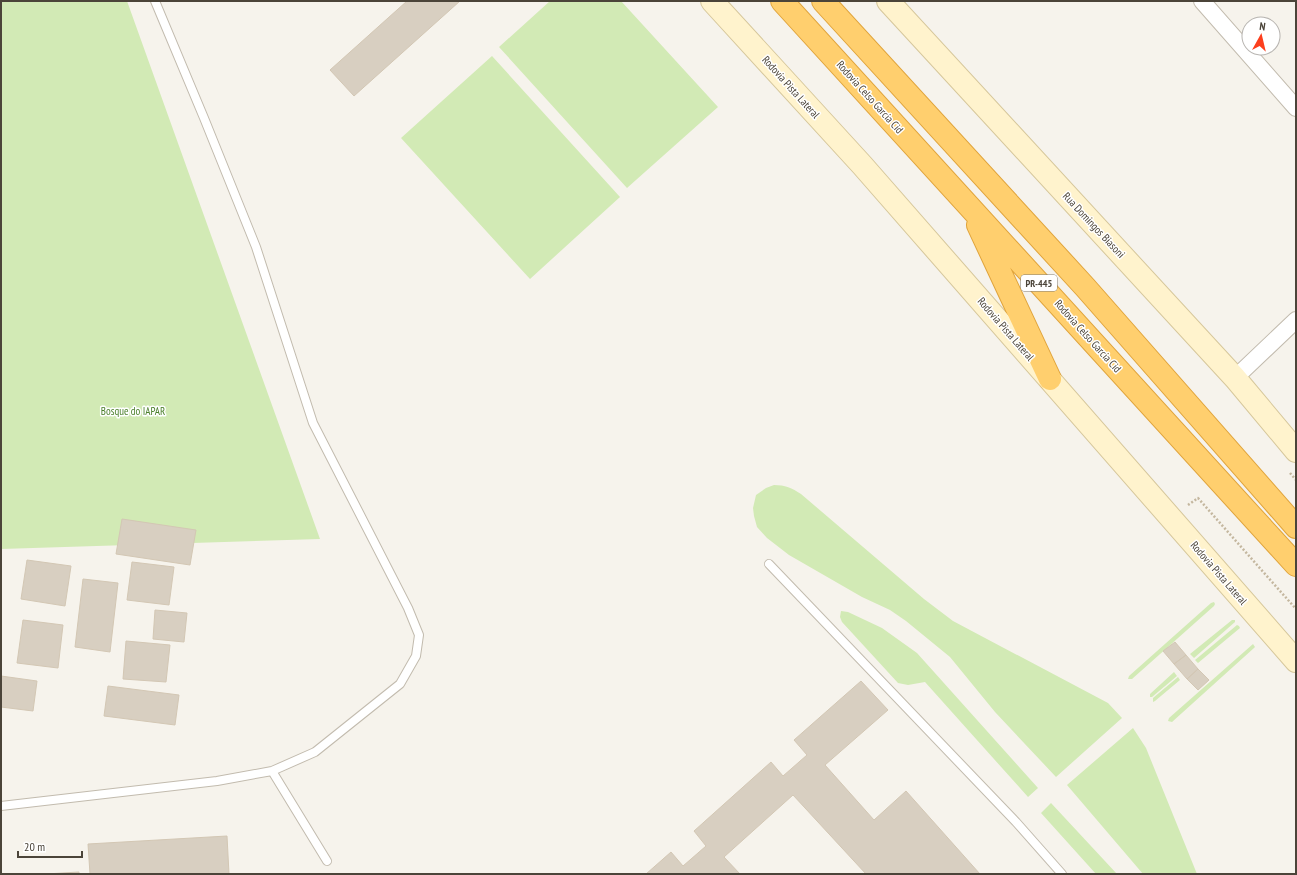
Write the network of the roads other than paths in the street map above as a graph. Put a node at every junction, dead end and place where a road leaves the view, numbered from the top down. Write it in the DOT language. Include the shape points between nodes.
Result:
graph roads {
  1 [pos="154,1"];
  2 [pos="712,1"];
  3 [pos="782,1"];
  4 [pos="823,1"];
  5 [pos="888,1"];
  6 [pos="1202,1"];
  7 [pos="1296,108"];
  8 [pos="969,205"];
  9 [pos="1296,320"];
  10 [pos="1235,378"];
  11 [pos="1050,379"];
  12 [pos="1296,451"];
  13 [pos="1296,527"];
  14 [pos="769,564"];
  15 [pos="1296,565"];
  16 [pos="1296,660"];
  17 [pos="272,771"];
  18 [pos="1,806"];
  19 [pos="327,861"];
  20 [pos="1062,874"];
  1 -- 17 [label="lane" via="256,247 313,423 408,608 419,635 416,656 400,684 315,752"];
  2 -- 11 [label="main road, Rodovia Pista Lateral" via="862,165"];
  3 -- 8 [label="highway, Rodovia Celso Garcia Cid / PR-445"];
  4 -- 13 [label="highway, PR-445" via="1085,287"];
  5 -- 10 [label="main road, Rua Domingos Biasoni"];
  6 -- 7 [label="street"];
  8 -- 11 [label="highway"];
  8 -- 15 [label="highway, Rodovia Celso Garcia Cid / PR-445"];
  9 -- 10 [label="street"];
  10 -- 12 [label="main road, Rua Domingos Biasoni"];
  11 -- 16 [label="main road, Rodovia Pista Lateral"];
  14 -- 20 [label="lane" via="1016,822"];
  17 -- 18 [label="lane" via="217,781"];
  17 -- 19 [label="lane"];
}
